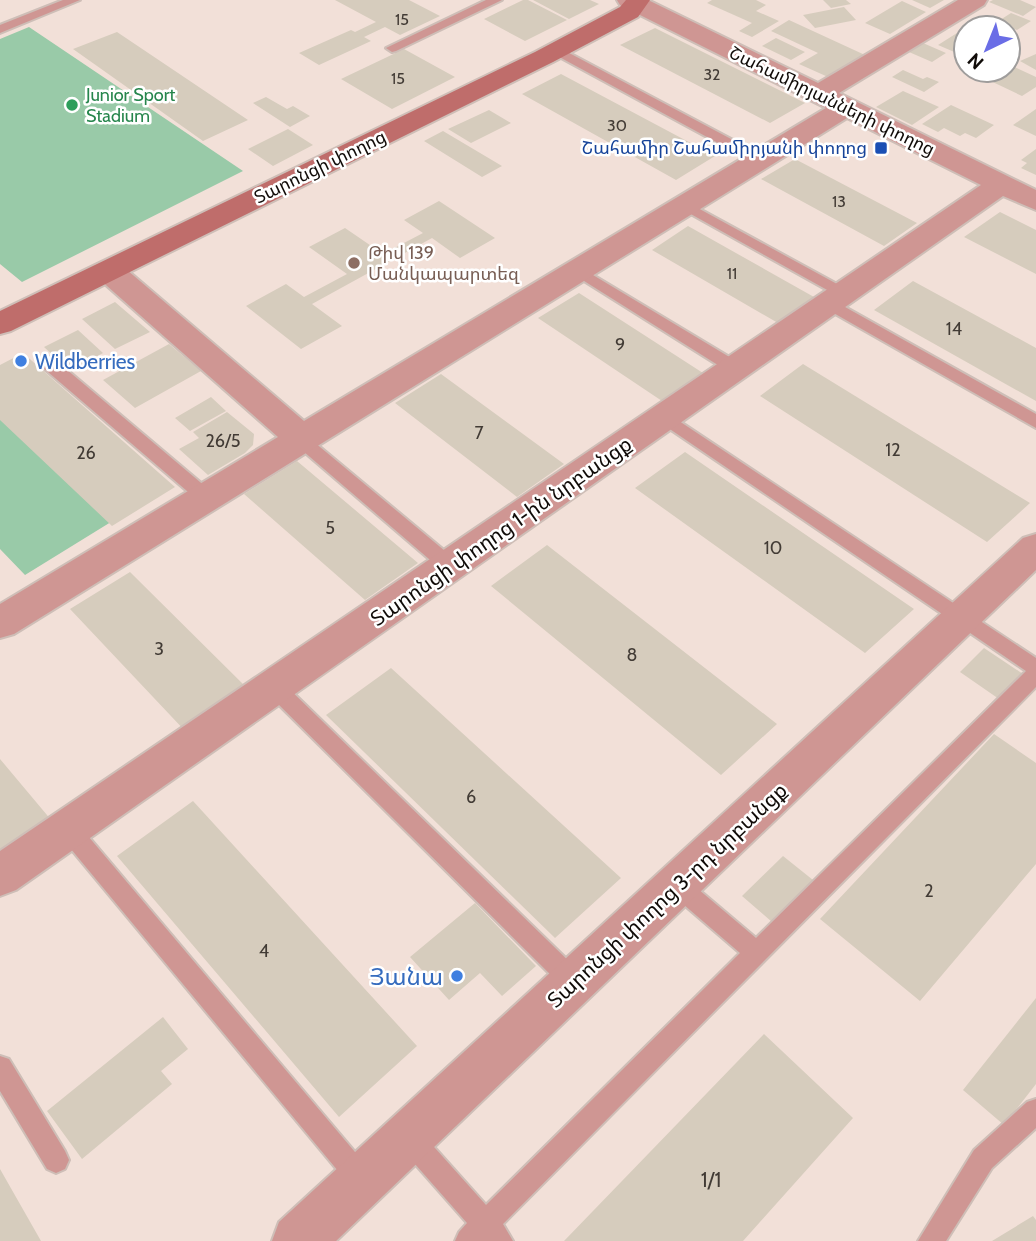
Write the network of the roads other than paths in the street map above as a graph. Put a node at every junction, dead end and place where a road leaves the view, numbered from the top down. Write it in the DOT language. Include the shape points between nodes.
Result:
graph roads {
  1 [pos="74,0"];
  2 [pos="496,0"];
  3 [pos="975,0"];
  4 [pos="634,1"];
  5 [pos="0,29"];
  6 [pos="393,48"];
  7 [pos="556,50"];
  8 [pos="832,101"];
  9 [pos="760,160"];
  10 [pos="1001,184"];
  11 [pos="1036,201"];
  12 [pos="685,205"];
  13 [pos="109,271"];
  14 [pos="578,271"];
  15 [pos="836,298"];
  16 [pos="4,316"];
  17 [pos="47,362"];
  18 [pos="735,368"];
  19 [pos="664,417"];
  20 [pos="1036,422"];
  21 [pos="302,441"];
  22 [pos="207,498"];
  23 [pos="1036,548"];
  24 [pos="450,566"];
  25 [pos="961,618"];
  26 [pos="0,623"];
  27 [pos="1036,671"];
  28 [pos="274,687"];
  29 [pos="69,830"];
  30 [pos="0,876"];
  31 [pos="677,885"];
  32 [pos="757,953"];
  33 [pos="575,982"];
  34 [pos="0,1068"];
  35 [pos="1036,1111"];
  36 [pos="408,1138"];
  37 [pos="56,1160"];
  38 [pos="362,1181"];
  39 [pos="484,1235"];
  40 [pos="298,1241"];
  41 [pos="931,1241"];
  1 -- 5 [label="lane"];
  2 -- 6 [label="lane"];
  3 -- 8 [label="street"];
  4 -- 7 [label="street, Տարոնցի փողոց" via="629,12"];
  4 -- 8 [label="street, Շահամիրյանների փողոց"];
  7 -- 9 [label="lane"];
  7 -- 13 [label="street, Տարոնցի փողոց"];
  8 -- 9 [label="street"];
  8 -- 10 [label="street, Շահամիրյանների փողոց"];
  9 -- 12 [label="street"];
  10 -- 11 [label="street, Շահամիրյանների փողոց"];
  10 -- 15 [label="street, Տարոնցի փողոց 1-ին նրբանցք"];
  12 -- 14 [label="street"];
  12 -- 15 [label="lane"];
  13 -- 16 [label="street, Տարոնցի փողոց"];
  13 -- 21 [label="street" via="279,416"];
  14 -- 18 [label="lane"];
  14 -- 21 [label="street"];
  15 -- 18 [label="street, Տարոնցի փողոց 1-ին նրբանցք"];
  15 -- 20 [label="lane"];
  17 -- 22 [label="lane"];
  18 -- 19 [label="street, Տարոնցի փողոց 1-ին նրբանցք"];
  19 -- 24 [label="street, Տարոնցի փողոց 1-ին նրբանցք"];
  19 -- 25 [label="lane"];
  21 -- 22 [label="street"];
  21 -- 24 [label="lane"];
  22 -- 26 [label="street"];
  23 -- 25 [label="street, Տարոնցի փողոց 3-րդ նրբանցք"];
  24 -- 28 [label="street, Տարոնցի փողոց 1-ին նրբանցք"];
  25 -- 27 [label="lane"];
  25 -- 31 [label="street, Տարոնցի փողոց 3-րդ նրբանցք"];
  27 -- 32 [label="lane"];
  28 -- 29 [label="street, Տարոնցի փողոց 1-ին նրբանցք"];
  28 -- 33 [label="lane"];
  29 -- 30 [label="street, Տարոնցի փողոց 1-ին նրբանցք"];
  29 -- 38 [label="lane"];
  31 -- 32 [label="lane"];
  31 -- 33 [label="street, Տարոնցի փողոց 3-րդ նրբանցք"];
  32 -- 39 [label="lane"];
  33 -- 36 [label="street, Տարոնցի փողոց 3-րդ նրբանցք"];
  34 -- 37 [label="lane"];
  35 -- 41 [label="lane" via="983,1159"];
  36 -- 38 [label="street, Տարոնցի փողոց 3-րդ նրբանցք"];
  36 -- 39 [label="lane"];
  38 -- 40 [label="street, Տարոնցի փողոց 3-րդ նրբանցք"];
}
